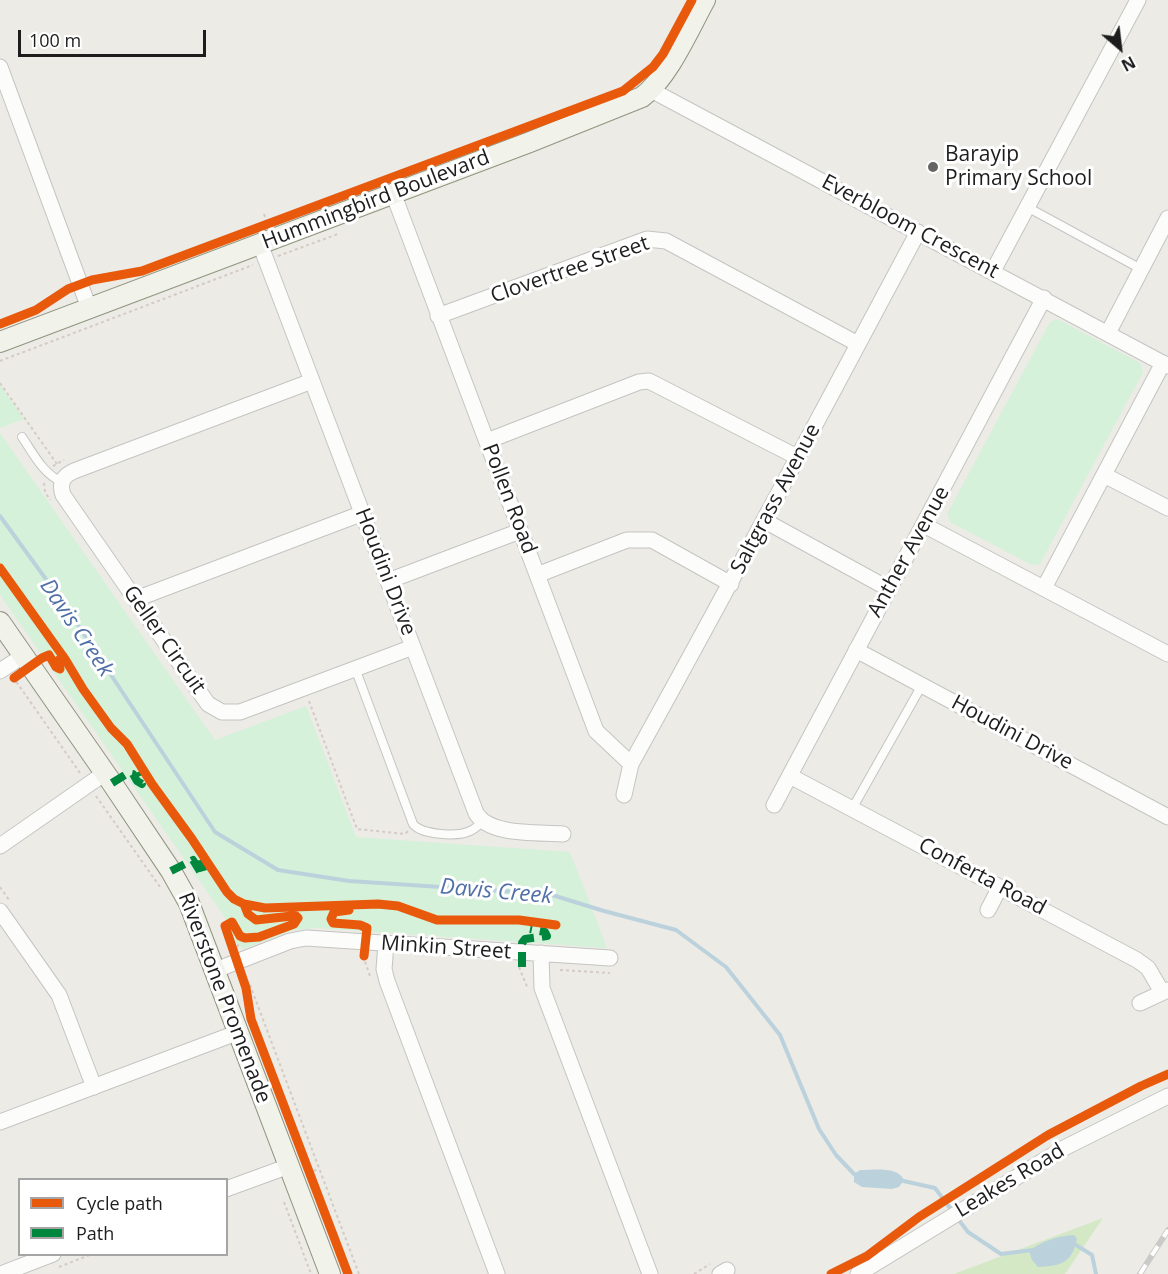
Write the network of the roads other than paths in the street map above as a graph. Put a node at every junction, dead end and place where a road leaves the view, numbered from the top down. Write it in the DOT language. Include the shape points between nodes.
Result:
graph roads {
  1 [pos="705,0"];
  2 [pos="1138,0"];
  3 [pos="0,67"];
  4 [pos="651,90"];
  5 [pos="393,193"];
  6 [pos="1028,207"];
  7 [pos="1168,218"];
  8 [pos="918,232"];
  9 [pos="261,244"];
  10 [pos="1141,269"];
  11 [pos="993,271"];
  12 [pos="1044,298"];
  13 [pos="89,308"];
  14 [pos="438,316"];
  15 [pos="1108,333"];
  16 [pos="0,342"];
  17 [pos="858,344"];
  18 [pos="1165,364"];
  19 [pos="312,381"];
  20 [pos="22,437"];
  21 [pos="487,441"];
  22 [pos="797,457"];
  23 [pos="1104,475"];
  24 [pos="64,479"];
  25 [pos="1168,508"];
  26 [pos="363,513"];
  27 [pos="765,521"];
  28 [pos="924,525"];
  29 [pos="520,531"];
  30 [pos="537,575"];
  31 [pos="388,581"];
  32 [pos="731,584"];
  33 [pos="1044,588"];
  34 [pos="889,589"];
  35 [pos="136,599"];
  36 [pos="0,622"];
  37 [pos="413,647"];
  38 [pos="856,650"];
  39 [pos="1168,654"];
  40 [pos="23,656"];
  41 [pos="355,668"];
  42 [pos="3,669"];
  43 [pos="922,685"];
  44 [pos="631,764"];
  45 [pos="105,773"];
  46 [pos="790,776"];
  47 [pos="624,795"];
  48 [pos="774,805"];
  49 [pos="852,809"];
  50 [pos="1168,817"];
  51 [pos="482,822"];
  52 [pos="563,834"];
  53 [pos="0,846"];
  54 [pos="1000,887"];
  55 [pos="988,910"];
  56 [pos="0,911"];
  57 [pos="387,944"];
  58 [pos="541,954"];
  59 [pos="610,958"];
  60 [pos="216,970"];
  61 [pos="1165,991"];
  62 [pos="1140,1003"];
  63 [pos="239,1032"];
  64 [pos="94,1087"];
  65 [pos="1168,1096"];
  66 [pos="0,1122"];
  67 [pos="297,1164"];
  68 [pos="228,1188"];
  69 [pos="48,1256"];
  70 [pos="1,1274"];
  71 [pos="330,1274"];
  72 [pos="497,1274"];
  73 [pos="650,1274"];
  74 [pos="858,1274"];
  1 -- 4 [label="street, Hummingbird Boulevard"];
  2 -- 6 [label="street"];
  3 -- 13 [label="street"];
  4 -- 5 [label="street, Hummingbird Boulevard" via="632,101"];
  4 -- 8 [label="street, Everbloom Crescent"];
  5 -- 9 [label="street, Hummingbird Boulevard"];
  5 -- 14 [label="street, Pollen Road"];
  6 -- 10 [label="lane"];
  6 -- 11 [label="street"];
  7 -- 10 [label="street"];
  8 -- 11 [label="street, Everbloom Crescent"];
  8 -- 17 [label="street, Saltgrass Avenue"];
  9 -- 13 [label="street, Hummingbird Boulevard"];
  9 -- 19 [label="street, Houdini Drive"];
  10 -- 15 [label="street"];
  11 -- 12 [label="street, Everbloom Crescent"];
  12 -- 15 [label="street, Everbloom Crescent"];
  12 -- 28 [label="street, Anther Avenue"];
  13 -- 16 [label="street, Hummingbird Boulevard"];
  14 -- 17 [label="street, Clovertree Street" via="656,239"];
  14 -- 21 [label="street, Pollen Road"];
  15 -- 18 [label="street, Everbloom Crescent"];
  17 -- 22 [label="street, Saltgrass Avenue"];
  18 -- 23 [label="street"];
  19 -- 24 [label="street"];
  19 -- 26 [label="street, Houdini Drive"];
  20 -- 24 [label="lane, Geller Circuit" via="54,479"];
  21 -- 22 [label="street" via="649,381"];
  21 -- 29 [label="street, Pollen Road"];
  22 -- 27 [label="street, Saltgrass Avenue"];
  23 -- 25 [label="street"];
  23 -- 33 [label="street"];
  24 -- 35 [label="street, Geller Circuit" via="65,499"];
  26 -- 31 [label="street, Houdini Drive"];
  26 -- 35 [label="street"];
  27 -- 32 [label="street, Saltgrass Avenue"];
  27 -- 34 [label="street"];
  28 -- 33 [label="street"];
  28 -- 34 [label="street, Anther Avenue"];
  29 -- 30 [label="street, Pollen Road"];
  29 -- 31 [label="street"];
  30 -- 32 [label="street" via="641,538 652,540"];
  30 -- 44 [label="street, Pollen Road" via="596,731"];
  31 -- 37 [label="street, Houdini Drive"];
  32 -- 44 [label="street, Saltgrass Avenue"];
  33 -- 39 [label="street"];
  34 -- 38 [label="street, Anther Avenue"];
  35 -- 41 [label="street, Geller Circuit" via="208,704 230,714"];
  36 -- 40 [label="street, Riverstone Promenade"];
  37 -- 41 [label="street, Geller Circuit"];
  37 -- 51 [label="street, Houdini Drive"];
  38 -- 43 [label="street, Houdini Drive"];
  38 -- 46 [label="street, Anther Avenue"];
  40 -- 42 [label="street"];
  40 -- 45 [label="street, Riverstone Promenade"];
  41 -- 51 [label="lane" via="413,824 428,833 462,833"];
  43 -- 49 [label="lane"];
  43 -- 50 [label="street, Houdini Drive"];
  44 -- 47 [label="street"];
  45 -- 53 [label="street"];
  45 -- 60 [label="street, Riverstone Promenade" via="182,888"];
  46 -- 48 [label="street, Anther Avenue"];
  46 -- 49 [label="street, Conferta Road"];
  49 -- 54 [label="street, Conferta Road"];
  51 -- 52 [label="street" via="500,829"];
  54 -- 55 [label="street"];
  54 -- 61 [label="street, Conferta Road" via="1137,960"];
  56 -- 64 [label="street" via="59,995"];
  57 -- 58 [label="street, Minkin Street"];
  57 -- 60 [label="street, Minkin Street" via="306,938"];
  57 -- 72 [label="street" via="387,981"];
  58 -- 59 [label="street, Minkin Street"];
  58 -- 73 [label="street" via="542,988"];
  60 -- 63 [label="street, Riverstone Promenade"];
  61 -- 62 [label="street"];
  63 -- 64 [label="street"];
  63 -- 67 [label="street, Riverstone Promenade"];
  64 -- 66 [label="street"];
  65 -- 74 [label="street, Leakes Road" via="1066,1146"];
  67 -- 68 [label="street"];
  67 -- 71 [label="street, Riverstone Promenade"];
  69 -- 70 [label="street"];
}
